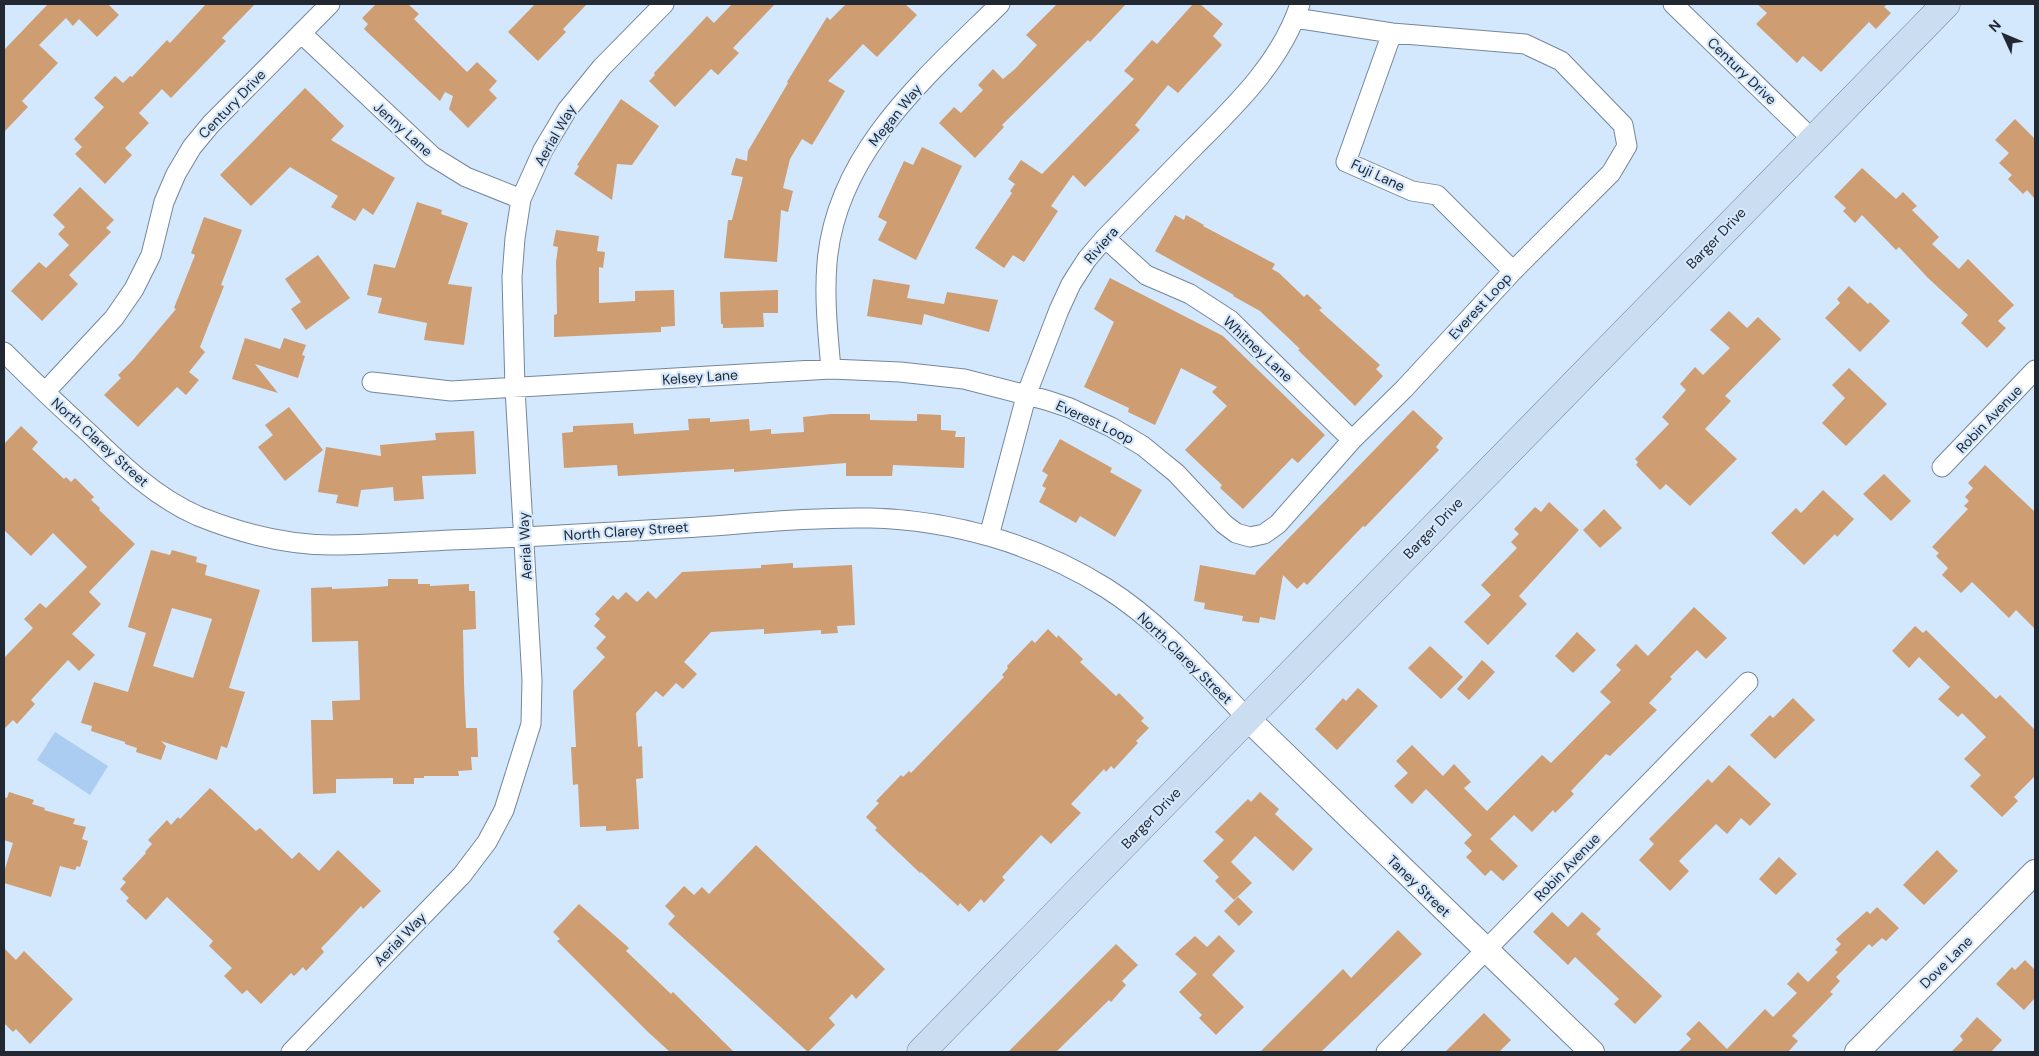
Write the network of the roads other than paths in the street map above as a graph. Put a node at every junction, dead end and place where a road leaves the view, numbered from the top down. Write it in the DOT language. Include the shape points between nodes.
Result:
graph roads {
  1 [pos="330,4"];
  2 [pos="664,4"];
  3 [pos="1000,4"];
  4 [pos="1673,4"];
  5 [pos="1946,4"];
  6 [pos="1297,11"];
  7 [pos="302,33"];
  8 [pos="1392,33"];
  9 [pos="1812,139"];
  10 [pos="521,198"];
  11 [pos="1105,238"];
  12 [pos="1513,271"];
  13 [pos="4,352"];
  14 [pos="831,369"];
  15 [pos="2035,370"];
  16 [pos="372,382"];
  17 [pos="515,389"];
  18 [pos="44,392"];
  19 [pos="1027,394"];
  20 [pos="1352,440"];
  21 [pos="1942,467"];
  22 [pos="989,536"];
  23 [pos="525,537"];
  24 [pos="1748,682"];
  25 [pos="1248,719"];
  26 [pos="2035,872"];
  27 [pos="1486,951"];
  28 [pos="291,1052"];
  29 [pos="921,1052"];
  30 [pos="1386,1052"];
  31 [pos="1592,1052"];
  32 [pos="1858,1052"];
  1 -- 7 [label="street, Century Drive"];
  2 -- 10 [label="street, Aerial Way" via="602,67 567,110"];
  3 -- 14 [label="street, Megan Way" via="905,98 875,136 853,172 836,214 827,262 825,308"];
  4 -- 9 [label="street, Century Drive"];
  5 -- 9 [label="main road, Barger Drive"];
  6 -- 8 [label="street, Everest Loop"];
  6 -- 11 [label="street, Riviera" via="1285,39 1263,73"];
  7 -- 10 [label="street, Jenny Lane" via="432,156 466,176"];
  7 -- 18 [label="street, Century Drive" via="192,147 164,202 151,255 134,289 114,318"];
  8 -- 12 [label="street, Fuji Lane" via="1346,162 1412,191 1437,195"];
  8 -- 12 [label="street, Everest Loop" via="1525,44 1561,62 1622,125 1627,146 1611,173"];
  9 -- 25 [label="main road, Barger Drive"];
  10 -- 17 [label="street, Aerial Way" via="512,277"];
  11 -- 19 [label="street, Riviera" via="1071,284"];
  11 -- 20 [label="street, Whitney Lane" via="1146,275 1190,294 1230,320"];
  12 -- 20 [label="street, Everest Loop"];
  13 -- 18 [label="street, North Clarey Street"];
  14 -- 17 [label="street, Kelsey Lane"];
  14 -- 19 [label="street, Kelsey Lane" via="964,379"];
  15 -- 21 [label="street, Robin Avenue"];
  16 -- 17 [label="street, Kelsey Lane" via="451,391"];
  17 -- 23 [label="street, Aerial Way"];
  18 -- 23 [label="street, North Clarey Street" via="146,486 196,515 237,530 330,545"];
  19 -- 20 [label="street, Everest Loop" via="1070,408 1143,446 1176,474 1224,524 1236,533 1250,537 1264,534 1278,524"];
  19 -- 22 [label="street, Riviera"];
  22 -- 23 [label="street, North Clarey Street" via="923,523 872,518"];
  22 -- 25 [label="street, North Clarey Street" via="1045,556 1108,589 1180,649"];
  23 -- 28 [label="street, Aerial Way" via="531,724 504,810 487,842 462,875"];
  24 -- 27 [label="street, Robin Avenue"];
  25 -- 27 [label="street, Taney Street"];
  25 -- 29 [label="main road, Barger Drive"];
  26 -- 32 [label="street, Dove Lane"];
  27 -- 30 [label="street, Robin Avenue"];
  27 -- 31 [label="street, Taney Street"];
}
